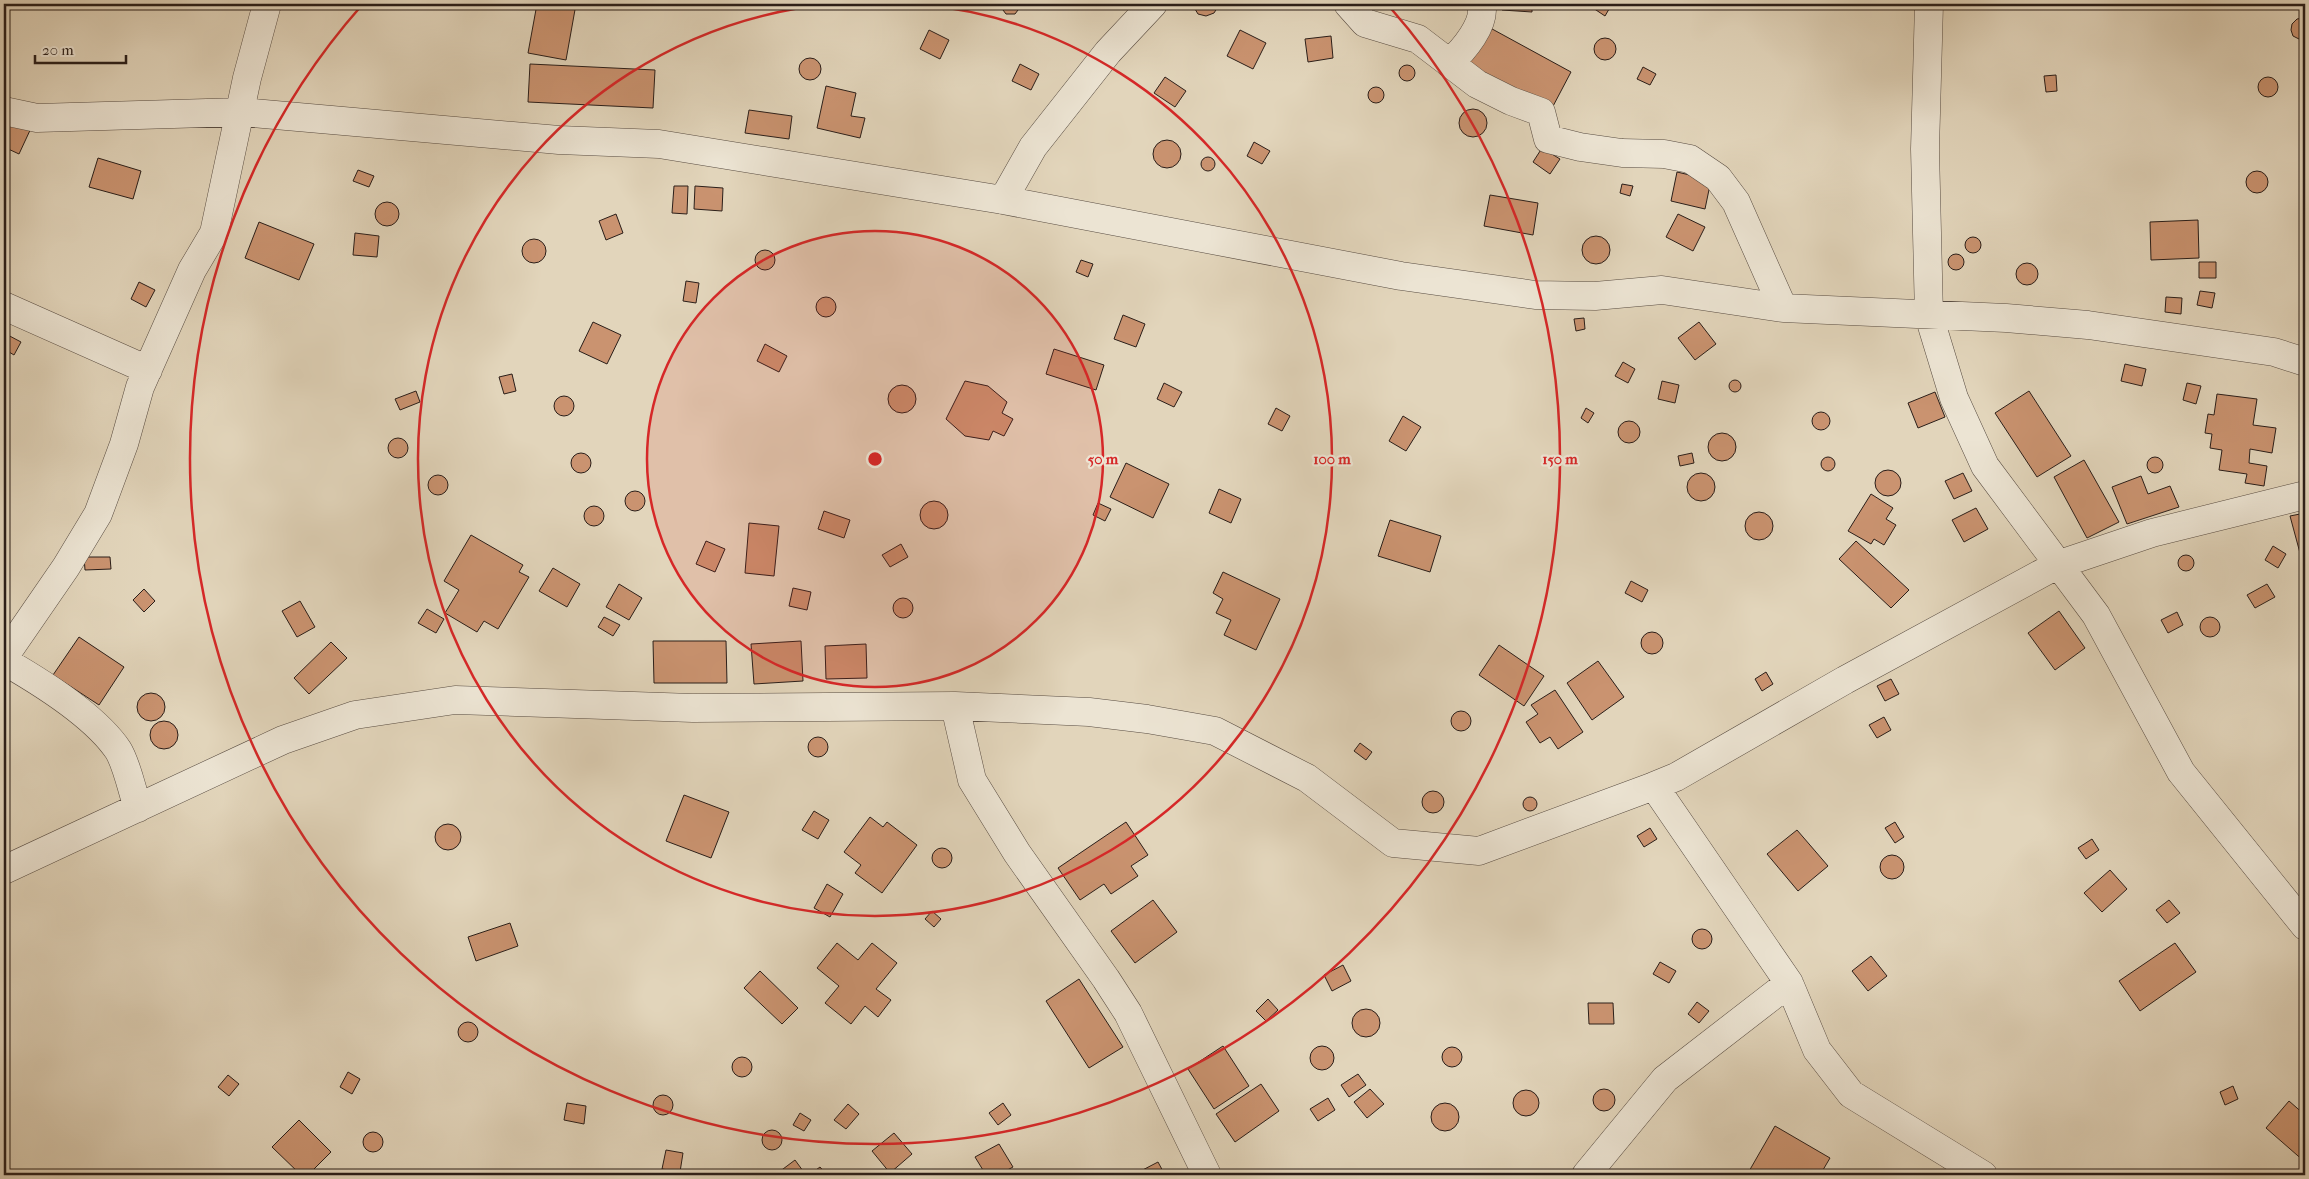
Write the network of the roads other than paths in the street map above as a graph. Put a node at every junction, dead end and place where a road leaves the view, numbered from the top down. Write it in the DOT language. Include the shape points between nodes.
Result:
graph roads {
  1 [pos="267,4"];
  2 [pos="1153,4"];
  3 [pos="1348,4"];
  4 [pos="1481,4"];
  5 [pos="1929,4"];
  6 [pos="1449,63"];
  7 [pos="4,112"];
  8 [pos="241,112"];
  9 [pos="1003,200"];
  10 [pos="4,306"];
  11 [pos="1783,308"];
  12 [pos="1929,316"];
  13 [pos="2305,362"];
  14 [pos="148,370"];
  15 [pos="2305,494"];
  16 [pos="2057,564"];
  17 [pos="4,659"];
  18 [pos="955,706"];
  19 [pos="1654,786"];
  20 [pos="138,808"];
  21 [pos="4,870"];
  22 [pos="2305,926"];
  23 [pos="1789,983"];
  24 [pos="1207,1175"];
  25 [pos="1586,1175"];
  26 [pos="1983,1175"];
  1 -- 8 [label="street"];
  2 -- 9 [label="street" via="1108,52 1033,147"];
  3 -- 6 [label="street" via="1365,23 1418,39"];
  4 -- 6 [label="street" via="1481,19 1465,49"];
  5 -- 12 [label="street" via="1925,149"];
  6 -- 11 [label="street" via="1477,84 1541,112 1548,139 1622,154 1664,154 1690,160 1718,178 1736,202"];
  7 -- 8 [label="street" via="37,118"];
  8 -- 9 [label="street" via="559,140 660,144"];
  8 -- 14 [label="street" via="214,233 192,270"];
  9 -- 11 [label="street" via="1401,276 1525,293 1595,296 1662,290"];
  10 -- 14 [label="street"];
  11 -- 12 [label="street"];
  12 -- 13 [label="street" via="2088,325 2274,352"];
  12 -- 16 [label="street" via="1954,398 1985,466"];
  14 -- 17 [label="street" via="98,514"];
  15 -- 16 [label="street" via="2152,533"];
  16 -- 19 [label="street" via="1676,777"];
  16 -- 22 [label="street" via="2096,615 2180,772"];
  17 -- 20 [label="street" via="38,680 100,729 118,751"];
  18 -- 19 [label="street" via="1089,712 1215,731 1307,778 1393,842 1479,850"];
  18 -- 20 [label="street" via="693,708 454,700 355,714 283,740"];
  18 -- 24 [label="street" via="972,780 1017,853 1128,1013"];
  19 -- 23 [label="street"];
  20 -- 21 [label="street"];
  23 -- 25 [label="street" via="1665,1079"];
  23 -- 26 [label="street" via="1816,1050 1851,1094"];
}
